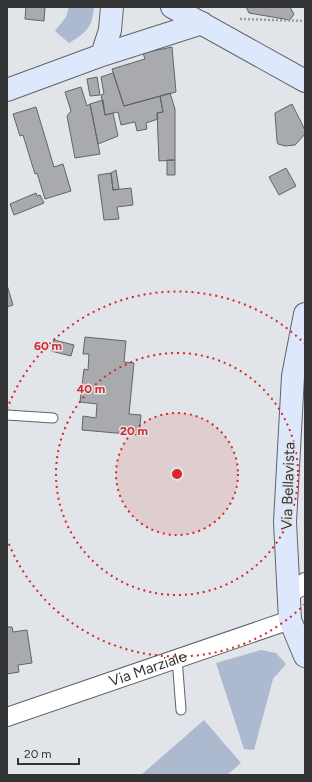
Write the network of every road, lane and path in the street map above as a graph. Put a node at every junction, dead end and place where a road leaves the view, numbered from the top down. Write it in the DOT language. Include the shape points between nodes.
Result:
graph roads {
  1 [pos="112,7"];
  2 [pos="172,7"];
  3 [pos="233,19"];
  4 [pos="305,20"];
  5 [pos="202,23"];
  6 [pos="102,55"];
  7 [pos="305,82"];
  8 [pos="7,90"];
  9 [pos="305,314"];
  10 [pos="7,415"];
  11 [pos="53,418"];
  12 [pos="296,589"];
  13 [pos="290,620"];
  14 [pos="305,656"];
  15 [pos="177,658"];
  16 [pos="182,710"];
  17 [pos="7,717"];
  1 -- 6 [label="street" via="110,30"];
  2 -- 5 [label="street"];
  3 -- 4 [label="path"];
  5 -- 6 [label="street"];
  5 -- 7 [label="street"];
  6 -- 8 [label="street"];
  9 -- 12 [label="street, Via Bellavista" via="293,376 285,522"];
  10 -- 11 [label="lane"];
  12 -- 13 [label="street, Via Bellavista"];
  13 -- 14 [label="street, Via Bellavista"];
  13 -- 15 [label="street, Via Marziale"];
  15 -- 16 [label="lane"];
  15 -- 17 [label="street, Via Marziale"];
}
